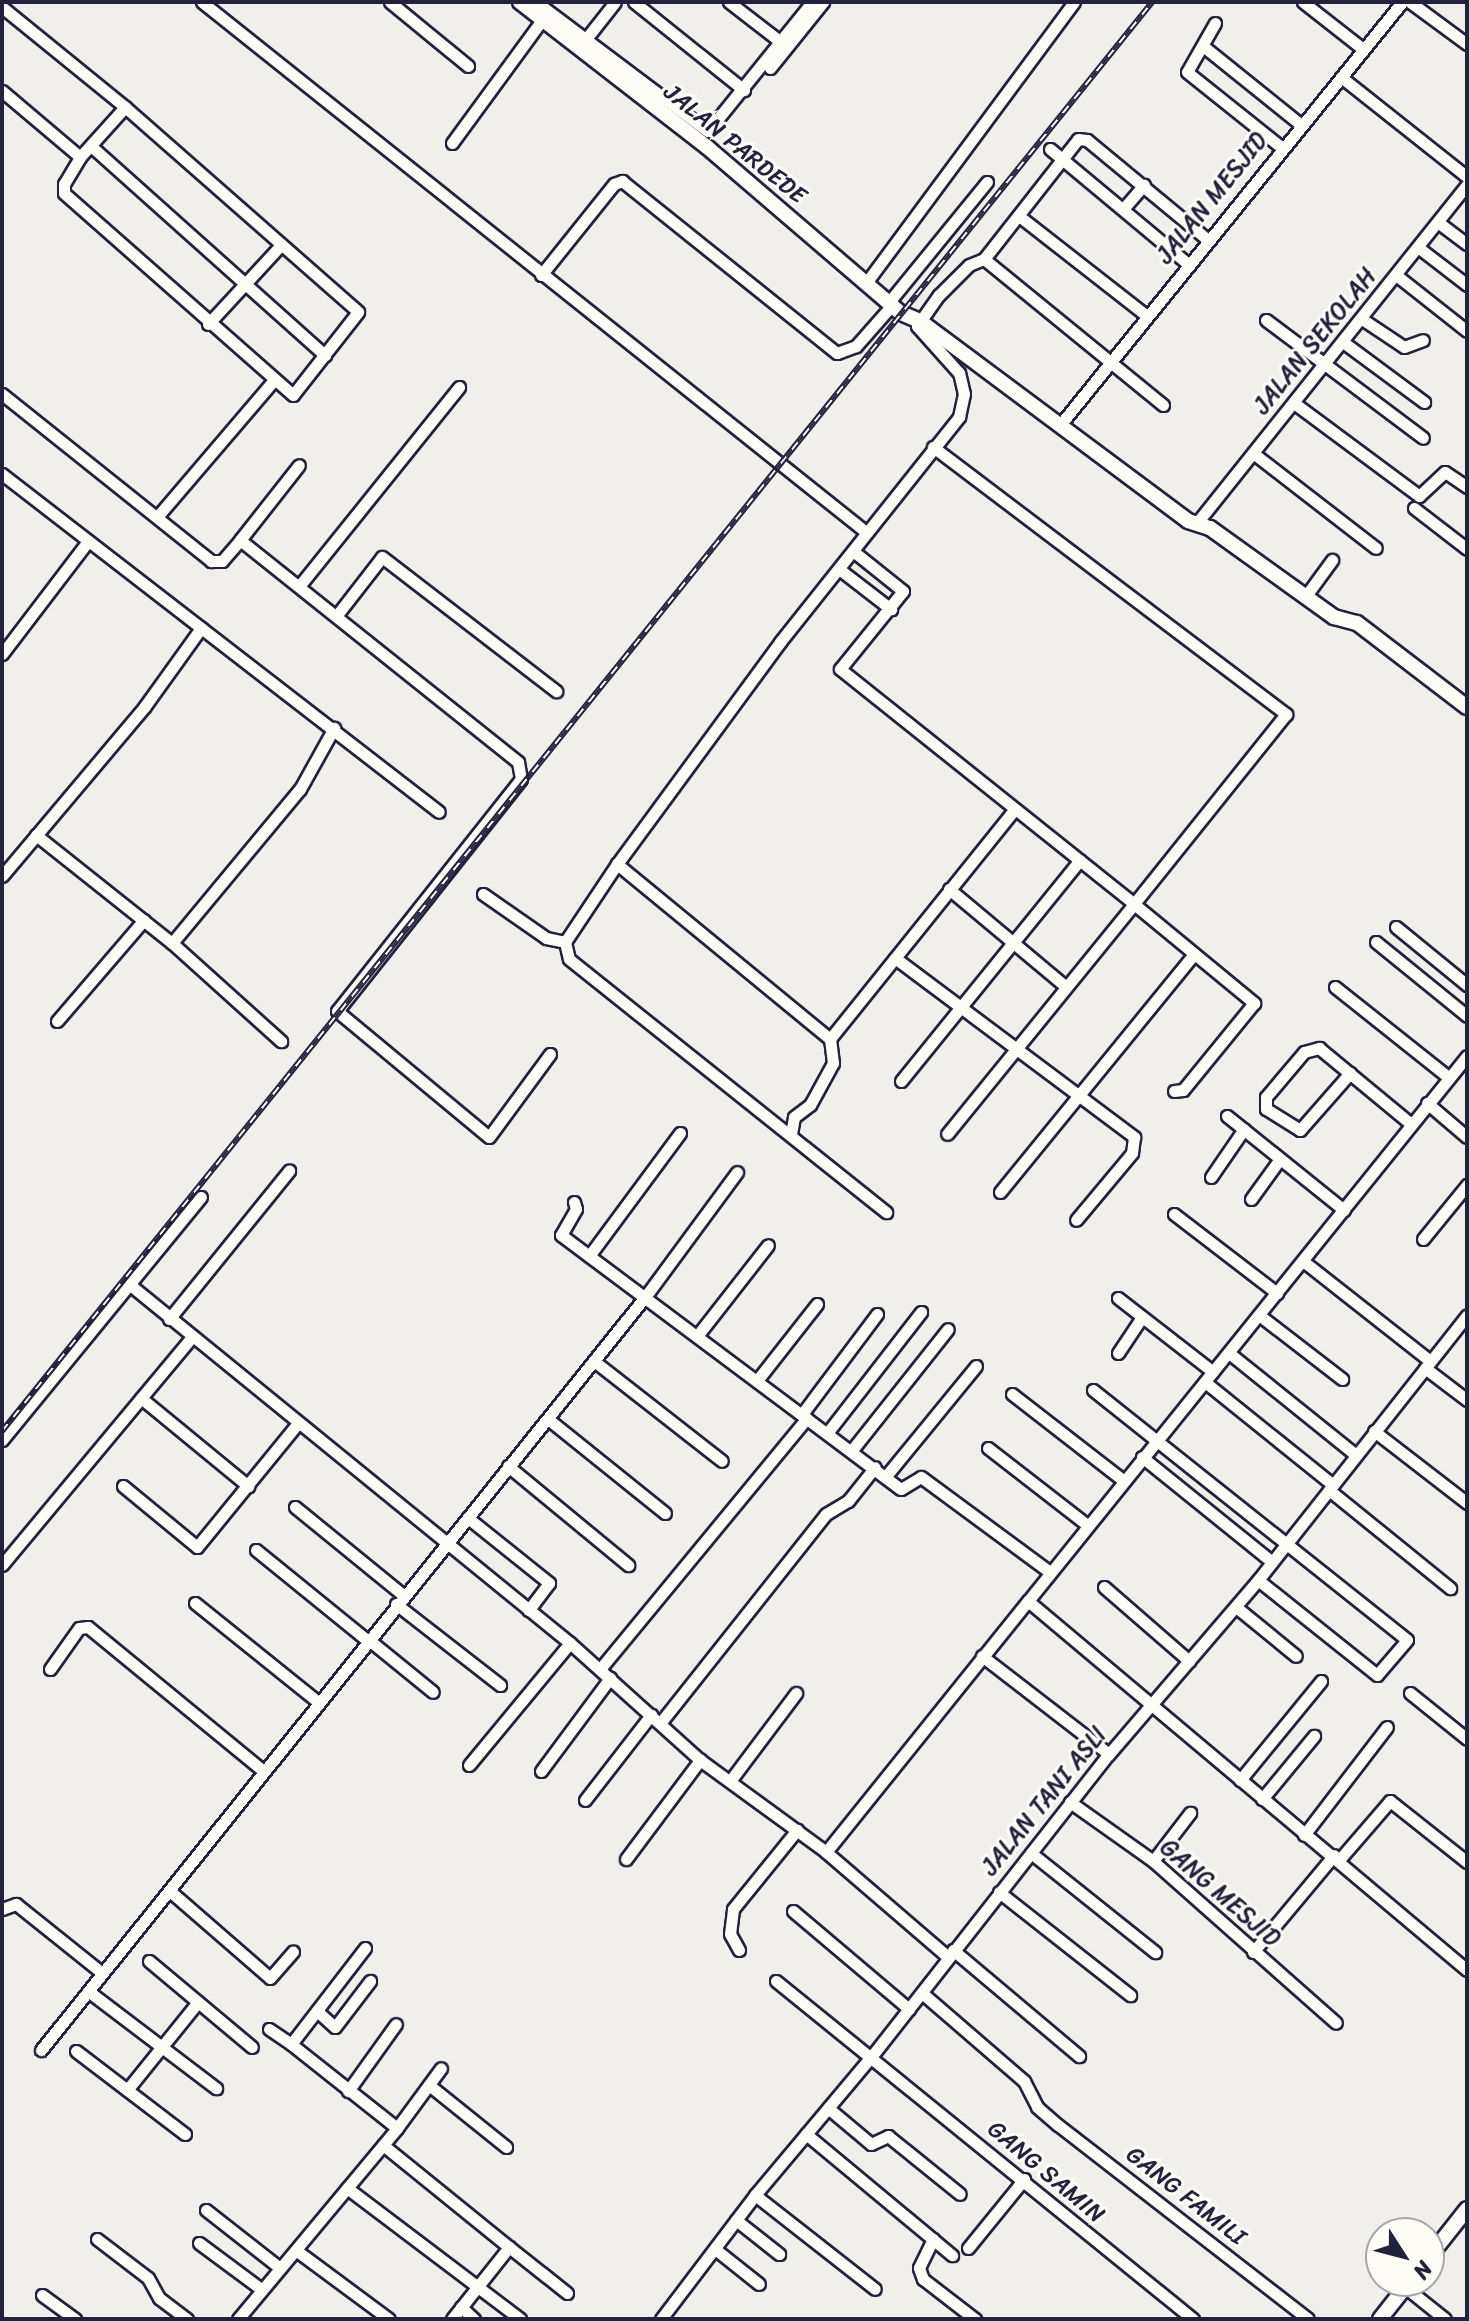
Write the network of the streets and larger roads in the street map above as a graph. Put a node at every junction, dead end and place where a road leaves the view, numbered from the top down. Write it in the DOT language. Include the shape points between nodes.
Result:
graph roads {
  1 [pos="202,2"];
  2 [pos="390,2"];
  3 [pos="520,2"];
  4 [pos="536,2"];
  5 [pos="615,2"];
  6 [pos="634,2"];
  7 [pos="729,2"];
  8 [pos="812,2"];
  9 [pos="823,2"];
  10 [pos="1074,2"];
  11 [pos="1303,2"];
  12 [pos="1402,2"];
  13 [pos="1410,2"];
  14 [pos="2,7"];
  15 [pos="542,20"];
  16 [pos="1215,23"];
  17 [pos="781,42"];
  18 [pos="582,44"];
  19 [pos="1467,44"];
  20 [pos="1203,46"];
  21 [pos="1363,49"];
  22 [pos="468,66"];
  23 [pos="1341,77"];
  24 [pos="744,90"];
  25 [pos="2,91"];
  26 [pos="125,107"];
  27 [pos="1300,124"];
  28 [pos="452,143"];
  29 [pos="91,146"];
  30 [pos="707,147"];
  31 [pos="1281,147"];
  32 [pos="1050,149"];
  33 [pos="80,157"];
  34 [pos="1061,158"];
  35 [pos="1467,177"];
  36 [pos="987,182"];
  37 [pos="1144,185"];
  38 [pos="1467,185"];
  39 [pos="1123,209"];
  40 [pos="1019,216"];
  41 [pos="1439,223"];
  42 [pos="1208,240"];
  43 [pos="1467,244"];
  44 [pos="281,245"];
  45 [pos="1419,248"];
  46 [pos="984,259"];
  47 [pos="1188,264"];
  48 [pos="541,275"];
  49 [pos="1396,275"];
  50 [pos="245,283"];
  51 [pos="866,283"];
  52 [pos="1467,285"];
  53 [pos="890,304"];
  54 [pos="1147,316"];
  55 [pos="1362,319"];
  56 [pos="1266,320"];
  57 [pos="920,321"];
  58 [pos="208,324"];
  59 [pos="1467,331"];
  60 [pos="1423,340"];
  61 [pos="1343,342"];
  62 [pos="325,355"];
  63 [pos="1109,363"];
  64 [pos="1324,364"];
  65 [pos="273,381"];
  66 [pos="459,387"];
  67 [pos="2,394"];
  68 [pos="1424,402"];
  69 [pos="1294,403"];
  70 [pos="1163,405"];
  71 [pos="1060,425"];
  72 [pos="1423,438"];
  73 [pos="933,447"];
  74 [pos="1253,453"];
  75 [pos="299,465"];
  76 [pos="2,474"];
  77 [pos="1467,487"];
  78 [pos="1416,502"];
  79 [pos="157,517"];
  80 [pos="1196,524"];
  81 [pos="866,532"];
  82 [pos="240,540"];
  83 [pos="88,541"];
  84 [pos="1376,548"];
  85 [pos="1467,549"];
  86 [pos="853,551"];
  87 [pos="1332,560"];
  88 [pos="839,569"];
  89 [pos="300,585"];
  90 [pos="1305,597"];
  91 [pos="891,609"];
  92 [pos="337,615"];
  93 [pos="201,628"];
  94 [pos="2,654"];
  95 [pos="556,691"];
  96 [pos="1467,707"];
  97 [pos="334,728"];
  98 [pos="1014,810"];
  99 [pos="439,812"];
  100 [pos="36,835"];
  101 [pos="1080,860"];
  102 [pos="617,864"];
  103 [pos="2,876"];
  104 [pos="949,889"];
  105 [pos="483,894"];
  106 [pos="1134,904"];
  107 [pos="144,920"];
  108 [pos="1396,927"];
  109 [pos="1011,940"];
  110 [pos="565,942"];
  111 [pos="1376,942"];
  112 [pos="172,943"];
  113 [pos="1194,954"];
  114 [pos="895,958"];
  115 [pos="1467,985"];
  116 [pos="1065,986"];
  117 [pos="1335,987"];
  118 [pos="958,1006"];
  119 [pos="1467,1016"];
  120 [pos="57,1021"];
  121 [pos="830,1039"];
  122 [pos="281,1041"];
  123 [pos="1014,1048"];
  124 [pos="550,1054"];
  125 [pos="1467,1056"];
  126 [pos="1350,1073"];
  127 [pos="1448,1077"];
  128 [pos="901,1081"];
  129 [pos="1174,1091"];
  130 [pos="1077,1096"];
  131 [pos="1427,1103"];
  132 [pos="1227,1116"];
  133 [pos="794,1117"];
  134 [pos="775,1122"];
  135 [pos="1411,1124"];
  136 [pos="1244,1129"];
  137 [pos="680,1133"];
  138 [pos="791,1134"];
  139 [pos="947,1134"];
  140 [pos="1467,1137"];
  141 [pos="1280,1159"];
  142 [pos="289,1171"];
  143 [pos="737,1172"];
  144 [pos="1211,1177"];
  145 [pos="1467,1185"];
  146 [pos="1000,1192"];
  147 [pos="201,1197"];
  148 [pos="1251,1199"];
  149 [pos="574,1202"];
  150 [pos="1344,1210"];
  151 [pos="886,1212"];
  152 [pos="1174,1214"];
  153 [pos="1076,1220"];
  154 [pos="1423,1239"];
  155 [pos="768,1245"];
  156 [pos="589,1256"];
  157 [pos="1303,1261"];
  158 [pos="129,1284"];
  159 [pos="1277,1293"];
  160 [pos="645,1297"];
  161 [pos="1118,1298"];
  162 [pos="817,1304"];
  163 [pos="921,1312"];
  164 [pos="877,1314"];
  165 [pos="1259,1315"];
  166 [pos="1467,1315"];
  167 [pos="1142,1317"];
  168 [pos="169,1319"];
  169 [pos="948,1329"];
  170 [pos="697,1336"];
  171 [pos="192,1337"];
  172 [pos="1118,1353"];
  173 [pos="1229,1353"];
  174 [pos="594,1361"];
  175 [pos="1428,1365"];
  176 [pos="976,1366"];
  177 [pos="1213,1372"];
  178 [pos="759,1378"];
  179 [pos="1342,1379"];
  180 [pos="1205,1382"];
  181 [pos="1093,1390"];
  182 [pos="1012,1394"];
  183 [pos="141,1398"];
  184 [pos="1467,1400"];
  185 [pos="805,1416"];
  186 [pos="548,1419"];
  187 [pos="298,1423"];
  188 [pos="1374,1431"];
  189 [pos="828,1432"];
  190 [pos="1157,1439"];
  191 [pos="2,1440"];
  192 [pos="988,1448"];
  193 [pos="852,1450"];
  194 [pos="1356,1455"];
  195 [pos="1142,1457"];
  196 [pos="722,1461"];
  197 [pos="508,1466"];
  198 [pos="875,1467"];
  199 [pos="886,1476"];
  200 [pos="1123,1480"];
  201 [pos="123,1486"];
  202 [pos="248,1486"];
  203 [pos="1330,1487"];
  204 [pos="1467,1503"];
  205 [pos="295,1507"];
  206 [pos="665,1513"];
  207 [pos="468,1518"];
  208 [pos="1086,1524"];
  209 [pos="1287,1541"];
  210 [pos="446,1543"];
  211 [pos="256,1550"];
  212 [pos="1272,1562"];
  213 [pos="2,1565"];
  214 [pos="628,1565"];
  215 [pos="1050,1572"];
  216 [pos="1258,1580"];
  217 [pos="1104,1587"];
  218 [pos="1450,1588"];
  219 [pos="399,1599"];
  220 [pos="1028,1601"];
  221 [pos="195,1603"];
  222 [pos="1236,1607"];
  223 [pos="529,1610"];
  224 [pos="369,1641"];
  225 [pos="570,1643"];
  226 [pos="982,1656"];
  227 [pos="1296,1656"];
  228 [pos="1189,1661"];
  229 [pos="50,1669"];
  230 [pos="600,1669"];
  231 [pos="610,1678"];
  232 [pos="1321,1681"];
  233 [pos="500,1685"];
  234 [pos="433,1692"];
  235 [pos="796,1693"];
  236 [pos="1410,1693"];
  237 [pos="317,1701"];
  238 [pos="1153,1706"];
  239 [pos="656,1718"];
  240 [pos="1387,1727"];
  241 [pos="1314,1736"];
  242 [pos="1467,1739"];
  243 [pos="1109,1754"];
  244 [pos="700,1760"];
  245 [pos="469,1765"];
  246 [pos="262,1770"];
  247 [pos="541,1771"];
  248 [pos="1240,1780"];
  249 [pos="730,1781"];
  250 [pos="1262,1799"];
  251 [pos="585,1800"];
  252 [pos="1070,1802"];
  253 [pos="1190,1813"];
  254 [pos="797,1830"];
  255 [pos="1304,1835"];
  256 [pos="826,1852"];
  257 [pos="1031,1853"];
  258 [pos="1336,1858"];
  259 [pos="626,1859"];
  260 [pos="1153,1861"];
  261 [pos="1467,1862"];
  262 [pos="171,1892"];
  263 [pos="999,1892"];
  264 [pos="2,1909"];
  265 [pos="793,1911"];
  266 [pos="365,1948"];
  267 [pos="739,1950"];
  268 [pos="293,1952"];
  269 [pos="1155,1952"];
  270 [pos="1253,1952"];
  271 [pos="950,1953"];
  272 [pos="149,1961"];
  273 [pos="1467,1970"];
  274 [pos="102,1973"];
  275 [pos="370,1981"];
  276 [pos="776,1981"];
  277 [pos="88,1991"];
  278 [pos="922,1993"];
  279 [pos="1130,1995"];
  280 [pos="198,2002"];
  281 [pos="909,2009"];
  282 [pos="317,2011"];
  283 [pos="1336,2023"];
  284 [pos="396,2024"];
  285 [pos="269,2029"];
  286 [pos="291,2044"];
  287 [pos="161,2046"];
  288 [pos="252,2047"];
  289 [pos="41,2050"];
  290 [pos="76,2051"];
  291 [pos="1079,2056"];
  292 [pos="871,2057"];
  293 [pos="441,2068"];
  294 [pos="429,2085"];
  295 [pos="216,2088"];
  296 [pos="127,2090"];
  297 [pos="348,2091"];
  298 [pos="828,2108"];
  299 [pos="397,2128"];
  300 [pos="185,2134"];
  301 [pos="806,2134"];
  302 [pos="383,2145"];
  303 [pos="506,2147"];
  304 [pos="1024,2179"];
  305 [pos="347,2188"];
  306 [pos="960,2194"];
  307 [pos="755,2195"];
  308 [pos="1467,2209"];
  309 [pos="206,2210"];
  310 [pos="736,2220"];
  311 [pos="1445,2237"];
  312 [pos="97,2239"];
  313 [pos="933,2239"];
  314 [pos="199,2243"];
  315 [pos="509,2247"];
  316 [pos="968,2248"];
  317 [pos="715,2249"];
  318 [pos="297,2251"];
  319 [pos="779,2254"];
  320 [pos="952,2255"];
  321 [pos="280,2268"];
  322 [pos="759,2284"];
  323 [pos="479,2285"];
  324 [pos="261,2289"];
  325 [pos="875,2289"];
  326 [pos="567,2293"];
  327 [pos="42,2295"];
  328 [pos="1398,2297"];
  329 [pos="1422,2297"];
  330 [pos="461,2307"];
  331 [pos="75,2319"];
  332 [pos="187,2319"];
  333 [pos="238,2319"];
  334 [pos="389,2319"];
  335 [pos="452,2319"];
  336 [pos="474,2319"];
  337 [pos="520,2319"];
  338 [pos="661,2319"];
  339 [pos="975,2319"];
  340 [pos="1193,2319"];
  341 [pos="1308,2319"];
  342 [pos="1380,2319"];
  343 [pos="1445,2319"];
  1 -- 48 [label="street"];
  2 -- 22 [label="street"];
  3 -- 15 [label="street, JALAN PARDEDE"];
  4 -- 18 [label="street"];
  5 -- 18 [label="street"];
  6 -- 24 [label="street"];
  7 -- 17 [label="street"];
  8 -- 17 [label="street"];
  9 -- 30 [label="street"];
  10 -- 51 [label="street"];
  11 -- 21 [label="street"];
  12 -- 21 [label="street, JALAN MESJID"];
  13 -- 19 [label="street"];
  14 -- 26 [label="street"];
  15 -- 18 [label="street, JALAN PARDEDE"];
  15 -- 28 [label="street"];
  16 -- 20 [label="street"];
  17 -- 24 [label="street"];
  18 -- 24 [label="street" via="708,131"];
  18 -- 30 [label="street, JALAN PARDEDE"];
  20 -- 27 [label="street"];
  20 -- 31 [label="street" via="1187,72"];
  21 -- 23 [label="street, JALAN MESJID"];
  23 -- 27 [label="street, JALAN MESJID"];
  23 -- 35 [label="street"];
  25 -- 33 [label="street"];
  26 -- 29 [label="street"];
  26 -- 44 [label="street"];
  27 -- 31 [label="street, JALAN MESJID"];
  29 -- 33 [label="street"];
  29 -- 50 [label="street"];
  30 -- 51 [label="street, JALAN PARDEDE"];
  31 -- 42 [label="street, JALAN MESJID"];
  32 -- 34 [label="street"];
  33 -- 58 [label="street" via="64,193"];
  34 -- 37 [label="street" via="1083,138"];
  34 -- 39 [label="street"];
  34 -- 40 [label="street"];
  36 -- 53 [label="street"];
  37 -- 39 [label="street"];
  37 -- 42 [label="street"];
  38 -- 41 [label="street, JALAN SEKOLAH"];
  39 -- 47 [label="street"];
  40 -- 46 [label="street"];
  40 -- 54 [label="street"];
  41 -- 43 [label="street"];
  41 -- 45 [label="street, JALAN SEKOLAH"];
  42 -- 47 [label="street, JALAN MESJID"];
  44 -- 50 [label="street"];
  44 -- 62 [label="street" via="358,312"];
  45 -- 49 [label="street, JALAN SEKOLAH"];
  45 -- 52 [label="street"];
  46 -- 57 [label="street" via="969,265"];
  46 -- 63 [label="street"];
  47 -- 54 [label="street, JALAN MESJID"];
  48 -- 53 [label="street" via="614,184 622,181 837,353 856,346"];
  48 -- 81 [label="street"];
  49 -- 55 [label="street, JALAN SEKOLAH"];
  49 -- 59 [label="street"];
  50 -- 58 [label="street"];
  50 -- 62 [label="street"];
  51 -- 53 [label="street, JALAN PARDEDE"];
  53 -- 57 [label="street, JALAN PARDEDE"];
  54 -- 63 [label="street, JALAN MESJID"];
  55 -- 60 [label="street" via="1404,347"];
  55 -- 61 [label="street, JALAN SEKOLAH"];
  56 -- 64 [label="street"];
  57 -- 71 [label="street, JALAN PARDEDE"];
  57 -- 73 [label="street" via="920,335 959,373 964,394 959,417"];
  58 -- 65 [label="street"];
  61 -- 64 [label="street, JALAN SEKOLAH"];
  61 -- 68 [label="street"];
  62 -- 65 [label="street" via="293,395"];
  63 -- 70 [label="street"];
  63 -- 71 [label="street, JALAN MESJID"];
  64 -- 69 [label="street, JALAN SEKOLAH"];
  64 -- 72 [label="street"];
  65 -- 79 [label="street"];
  66 -- 89 [label="street"];
  67 -- 79 [label="street"];
  69 -- 74 [label="street, JALAN SEKOLAH"];
  69 -- 78 [label="street"];
  71 -- 80 [label="street, JALAN PARDEDE"];
  73 -- 81 [label="street"];
  73 -- 106 [label="street" via="1286,714"];
  74 -- 80 [label="street, JALAN SEKOLAH"];
  74 -- 84 [label="street"];
  75 -- 82 [label="street"];
  76 -- 83 [label="street"];
  77 -- 78 [label="street" via="1445,472"];
  78 -- 85 [label="street"];
  79 -- 82 [label="street" via="211,561 222,561"];
  80 -- 90 [label="street, JALAN PARDEDE" via="1234,544"];
  81 -- 86 [label="street"];
  82 -- 89 [label="street"];
  83 -- 93 [label="street"];
  83 -- 94 [label="street"];
  86 -- 88 [label="street"];
  86 -- 91 [label="street" via="901,588"];
  87 -- 90 [label="street"];
  88 -- 91 [label="street"];
  88 -- 102 [label="street"];
  89 -- 92 [label="street"];
  90 -- 96 [label="street, JALAN PARDEDE" via="1334,617 1357,623"];
  91 -- 98 [label="street" via="840,669"];
  92 -- 95 [label="street" via="382,557"];
  92 -- 124 [label="street" via="490,736 522,769 521,779 339,1007 338,1015 489,1137"];
  93 -- 97 [label="street"];
  93 -- 100 [label="street" via="145,706"];
  97 -- 99 [label="street"];
  97 -- 112 [label="street" via="300,789"];
  98 -- 101 [label="street"];
  98 -- 104 [label="street"];
  100 -- 103 [label="street"];
  100 -- 107 [label="street"];
  101 -- 106 [label="street"];
  101 -- 109 [label="street"];
  102 -- 110 [label="street"];
  102 -- 121 [label="street"];
  104 -- 109 [label="street"];
  104 -- 114 [label="street"];
  105 -- 110 [label="street" via="546,938"];
  106 -- 113 [label="street"];
  106 -- 116 [label="street"];
  107 -- 112 [label="street"];
  107 -- 120 [label="street"];
  108 -- 115 [label="street"];
  109 -- 116 [label="street"];
  109 -- 118 [label="street"];
  110 -- 134 [label="street" via="569,959"];
  111 -- 119 [label="street"];
  112 -- 122 [label="street"];
  113 -- 129 [label="street" via="1254,1003 1183,1090"];
  113 -- 130 [label="street"];
  114 -- 118 [label="street"];
  114 -- 121 [label="street"];
  116 -- 123 [label="street"];
  117 -- 127 [label="street"];
  118 -- 123 [label="street"];
  118 -- 128 [label="street"];
  121 -- 133 [label="street" via="829,1071 810,1105"];
  123 -- 130 [label="street"];
  123 -- 139 [label="street"];
  125 -- 127 [label="street"];
  126 -- 126 [label="street" via="1319,1048 1309,1049 1266,1097 1266,1109 1300,1130"];
  126 -- 135 [label="street"];
  127 -- 131 [label="street"];
  130 -- 146 [label="street"];
  130 -- 153 [label="street" via="1137,1142"];
  131 -- 135 [label="street"];
  131 -- 140 [label="street"];
  132 -- 136 [label="street"];
  133 -- 134 [label="street"];
  133 -- 138 [label="street"];
  134 -- 138 [label="street"];
  135 -- 150 [label="street"];
  136 -- 141 [label="street"];
  136 -- 144 [label="street"];
  137 -- 156 [label="street"];
  138 -- 151 [label="street"];
  141 -- 148 [label="street"];
  141 -- 150 [label="street"];
  142 -- 168 [label="street"];
  143 -- 160 [label="street"];
  145 -- 154 [label="street"];
  147 -- 158 [label="street"];
  149 -- 156 [label="street" via="576,1209 561,1235"];
  150 -- 157 [label="street"];
  152 -- 159 [label="street"];
  155 -- 170 [label="street"];
  156 -- 160 [label="street"];
  157 -- 159 [label="street"];
  157 -- 175 [label="street"];
  158 -- 168 [label="street"];
  158 -- 191 [label="street"];
  159 -- 165 [label="street"];
  160 -- 170 [label="street"];
  160 -- 174 [label="street"];
  161 -- 167 [label="street"];
  162 -- 178 [label="street"];
  163 -- 189 [label="street"];
  164 -- 185 [label="street"];
  165 -- 173 [label="street"];
  165 -- 179 [label="street"];
  166 -- 175 [label="street, JALAN TANI ASLI"];
  167 -- 172 [label="street"];
  167 -- 177 [label="street"];
  168 -- 171 [label="street"];
  169 -- 193 [label="street"];
  170 -- 178 [label="street"];
  171 -- 183 [label="street"];
  171 -- 187 [label="street"];
  173 -- 177 [label="street"];
  173 -- 194 [label="street"];
  174 -- 186 [label="street"];
  174 -- 196 [label="street"];
  175 -- 184 [label="street"];
  175 -- 188 [label="street, JALAN TANI ASLI"];
  176 -- 199 [label="street"];
  177 -- 180 [label="street"];
  178 -- 185 [label="street"];
  180 -- 190 [label="street"];
  180 -- 203 [label="street"];
  181 -- 190 [label="street"];
  182 -- 200 [label="street"];
  183 -- 202 [label="street"];
  183 -- 213 [label="street"];
  185 -- 189 [label="street"];
  185 -- 230 [label="street"];
  186 -- 197 [label="street"];
  186 -- 206 [label="street"];
  187 -- 202 [label="street"];
  187 -- 210 [label="street"];
  188 -- 194 [label="street, JALAN TANI ASLI"];
  188 -- 204 [label="street"];
  189 -- 193 [label="street"];
  190 -- 195 [label="street"];
  190 -- 209 [label="street"];
  192 -- 208 [label="street"];
  193 -- 198 [label="street"];
  194 -- 203 [label="street, JALAN TANI ASLI"];
  195 -- 200 [label="street"];
  195 -- 212 [label="street"];
  197 -- 207 [label="street"];
  197 -- 214 [label="street"];
  198 -- 199 [label="street"];
  198 -- 239 [label="street" via="848,1501 826,1514"];
  199 -- 215 [label="street" via="903,1489 921,1477"];
  200 -- 208 [label="street"];
  201 -- 202 [label="street" via="197,1547"];
  203 -- 209 [label="street, JALAN TANI ASLI"];
  203 -- 218 [label="street"];
  205 -- 219 [label="street"];
  207 -- 210 [label="street"];
  207 -- 223 [label="street" via="549,1583"];
  208 -- 215 [label="street"];
  209 -- 212 [label="street, JALAN TANI ASLI"];
  209 -- 216 [label="street" via="1407,1635 1390,1663 1377,1675"];
  210 -- 219 [label="street"];
  210 -- 223 [label="street"];
  211 -- 224 [label="street"];
  212 -- 216 [label="street, JALAN TANI ASLI"];
  215 -- 220 [label="street"];
  216 -- 222 [label="street, JALAN TANI ASLI"];
  217 -- 228 [label="street"];
  219 -- 224 [label="street"];
  219 -- 233 [label="street"];
  220 -- 226 [label="street"];
  220 -- 238 [label="street"];
  221 -- 237 [label="street"];
  222 -- 227 [label="street"];
  222 -- 228 [label="street, JALAN TANI ASLI"];
  223 -- 225 [label="street"];
  224 -- 234 [label="street"];
  224 -- 237 [label="street"];
  225 -- 230 [label="street"];
  225 -- 245 [label="street"];
  226 -- 243 [label="street"];
  226 -- 256 [label="street"];
  228 -- 238 [label="street, JALAN TANI ASLI"];
  229 -- 246 [label="street" via="79,1628 88,1627"];
  230 -- 231 [label="street"];
  231 -- 239 [label="street"];
  231 -- 247 [label="street"];
  232 -- 248 [label="street"];
  235 -- 249 [label="street"];
  236 -- 242 [label="street"];
  237 -- 246 [label="street"];
  238 -- 243 [label="street, JALAN TANI ASLI"];
  238 -- 248 [label="street"];
  239 -- 244 [label="street"];
  239 -- 251 [label="street"];
  240 -- 255 [label="street"];
  241 -- 250 [label="street"];
  243 -- 252 [label="street, JALAN TANI ASLI"];
  244 -- 249 [label="street"];
  244 -- 259 [label="street"];
  246 -- 262 [label="street"];
  248 -- 250 [label="street"];
  249 -- 254 [label="street"];
  250 -- 255 [label="street"];
  252 -- 257 [label="street, JALAN TANI ASLI"];
  252 -- 260 [label="street, GANG MESJID"];
  253 -- 260 [label="street"];
  254 -- 256 [label="street"];
  254 -- 267 [label="street" via="733,1909 730,1934"];
  255 -- 258 [label="street"];
  256 -- 271 [label="street"];
  257 -- 263 [label="street, JALAN TANI ASLI"];
  257 -- 269 [label="street"];
  258 -- 261 [label="street" via="1390,1801"];
  258 -- 270 [label="street"];
  258 -- 273 [label="street"];
  260 -- 270 [label="street, GANG MESJID"];
  262 -- 268 [label="street" via="270,1978"];
  262 -- 274 [label="street"];
  263 -- 271 [label="street, JALAN TANI ASLI"];
  263 -- 279 [label="street"];
  264 -- 274 [label="street" via="16,1904"];
  265 -- 281 [label="street"];
  266 -- 282 [label="street"];
  270 -- 283 [label="street, GANG MESJID"];
  271 -- 278 [label="street, JALAN TANI ASLI"];
  271 -- 291 [label="street"];
  272 -- 280 [label="street"];
  274 -- 277 [label="street"];
  275 -- 282 [label="street" via="336,2026"];
  276 -- 292 [label="street, GANG SAMIN"];
  277 -- 287 [label="street"];
  277 -- 289 [label="street"];
  278 -- 281 [label="street, JALAN TANI ASLI"];
  278 -- 341 [label="street, GANG FAMILI" via="1024,2081 1037,2107"];
  280 -- 287 [label="street"];
  280 -- 288 [label="street"];
  281 -- 292 [label="street, JALAN TANI ASLI"];
  282 -- 286 [label="street"];
  284 -- 297 [label="street"];
  285 -- 286 [label="street"];
  286 -- 297 [label="street"];
  287 -- 295 [label="street"];
  287 -- 296 [label="street"];
  290 -- 296 [label="street"];
  292 -- 298 [label="street, JALAN TANI ASLI"];
  292 -- 304 [label="street, GANG SAMIN"];
  293 -- 294 [label="street"];
  294 -- 299 [label="street"];
  294 -- 303 [label="street"];
  296 -- 300 [label="street"];
  297 -- 299 [label="street"];
  298 -- 301 [label="street, JALAN TANI ASLI"];
  298 -- 306 [label="street" via="871,2144 888,2136"];
  299 -- 302 [label="street"];
  301 -- 307 [label="street, JALAN TANI ASLI"];
  301 -- 313 [label="street"];
  302 -- 305 [label="street"];
  302 -- 315 [label="street"];
  304 -- 316 [label="street"];
  304 -- 340 [label="street, GANG SAMIN"];
  305 -- 318 [label="street"];
  305 -- 323 [label="street"];
  307 -- 310 [label="street, JALAN TANI ASLI"];
  307 -- 325 [label="street"];
  308 -- 311 [label="street"];
  309 -- 321 [label="street"];
  310 -- 317 [label="street, JALAN TANI ASLI"];
  310 -- 319 [label="street"];
  312 -- 332 [label="street" via="148,2278 159,2298"];
  313 -- 320 [label="street"];
  313 -- 339 [label="street" via="919,2268 923,2279"];
  314 -- 324 [label="street"];
  315 -- 323 [label="street"];
  315 -- 326 [label="street"];
  317 -- 322 [label="street"];
  317 -- 338 [label="street, JALAN TANI ASLI"];
  318 -- 321 [label="street"];
  318 -- 334 [label="street"];
  321 -- 324 [label="street"];
  323 -- 330 [label="street"];
  323 -- 337 [label="street"];
  324 -- 333 [label="street"];
  327 -- 331 [label="street"];
  328 -- 342 [label="street"];
  329 -- 343 [label="street"];
  330 -- 335 [label="street"];
  330 -- 336 [label="street"];
}
